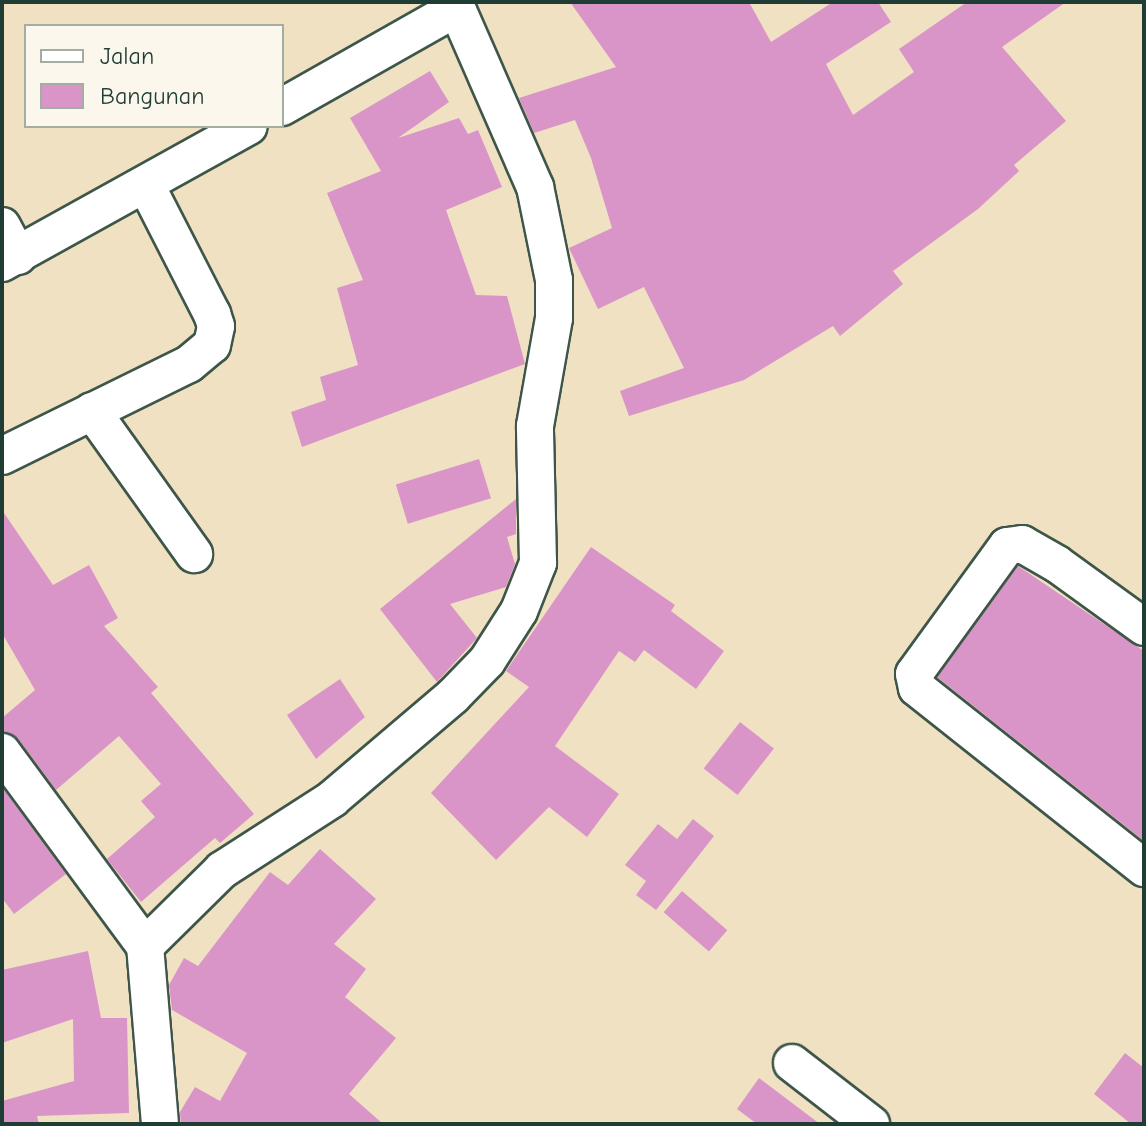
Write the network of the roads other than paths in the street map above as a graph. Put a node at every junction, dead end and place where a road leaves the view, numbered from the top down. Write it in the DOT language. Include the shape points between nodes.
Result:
graph roads {
  1 [pos="456,5"];
  2 [pos="284,106"];
  3 [pos="246,128"];
  4 [pos="146,185"];
  5 [pos="7,248"];
  6 [pos="92,411"];
  7 [pos="2,456"];
  8 [pos="194,554"];
  9 [pos="1144,627"];
  10 [pos="2,752"];
  11 [pos="1144,868"];
  12 [pos="145,946"];
  13 [pos="792,1063"];
  14 [pos="160,1124"];
  15 [pos="871,1124"];
  1 -- 2 [label="street"];
  1 -- 12 [label="street" via="535,187 554,280 554,318 535,426 538,563 519,611 487,661 453,696 332,799 222,870"];
  3 -- 4 [label="street"];
  4 -- 5 [label="street"];
  4 -- 6 [label="street" via="212,314 215,335 207,352 189,364"];
  6 -- 7 [label="street"];
  6 -- 8 [label="street"];
  9 -- 11 [label="street" via="1057,564 1022,544 1007,546 914,674 917,688"];
  10 -- 12 [label="street"];
  12 -- 14 [label="street"];
  13 -- 15 [label="street"];
}
